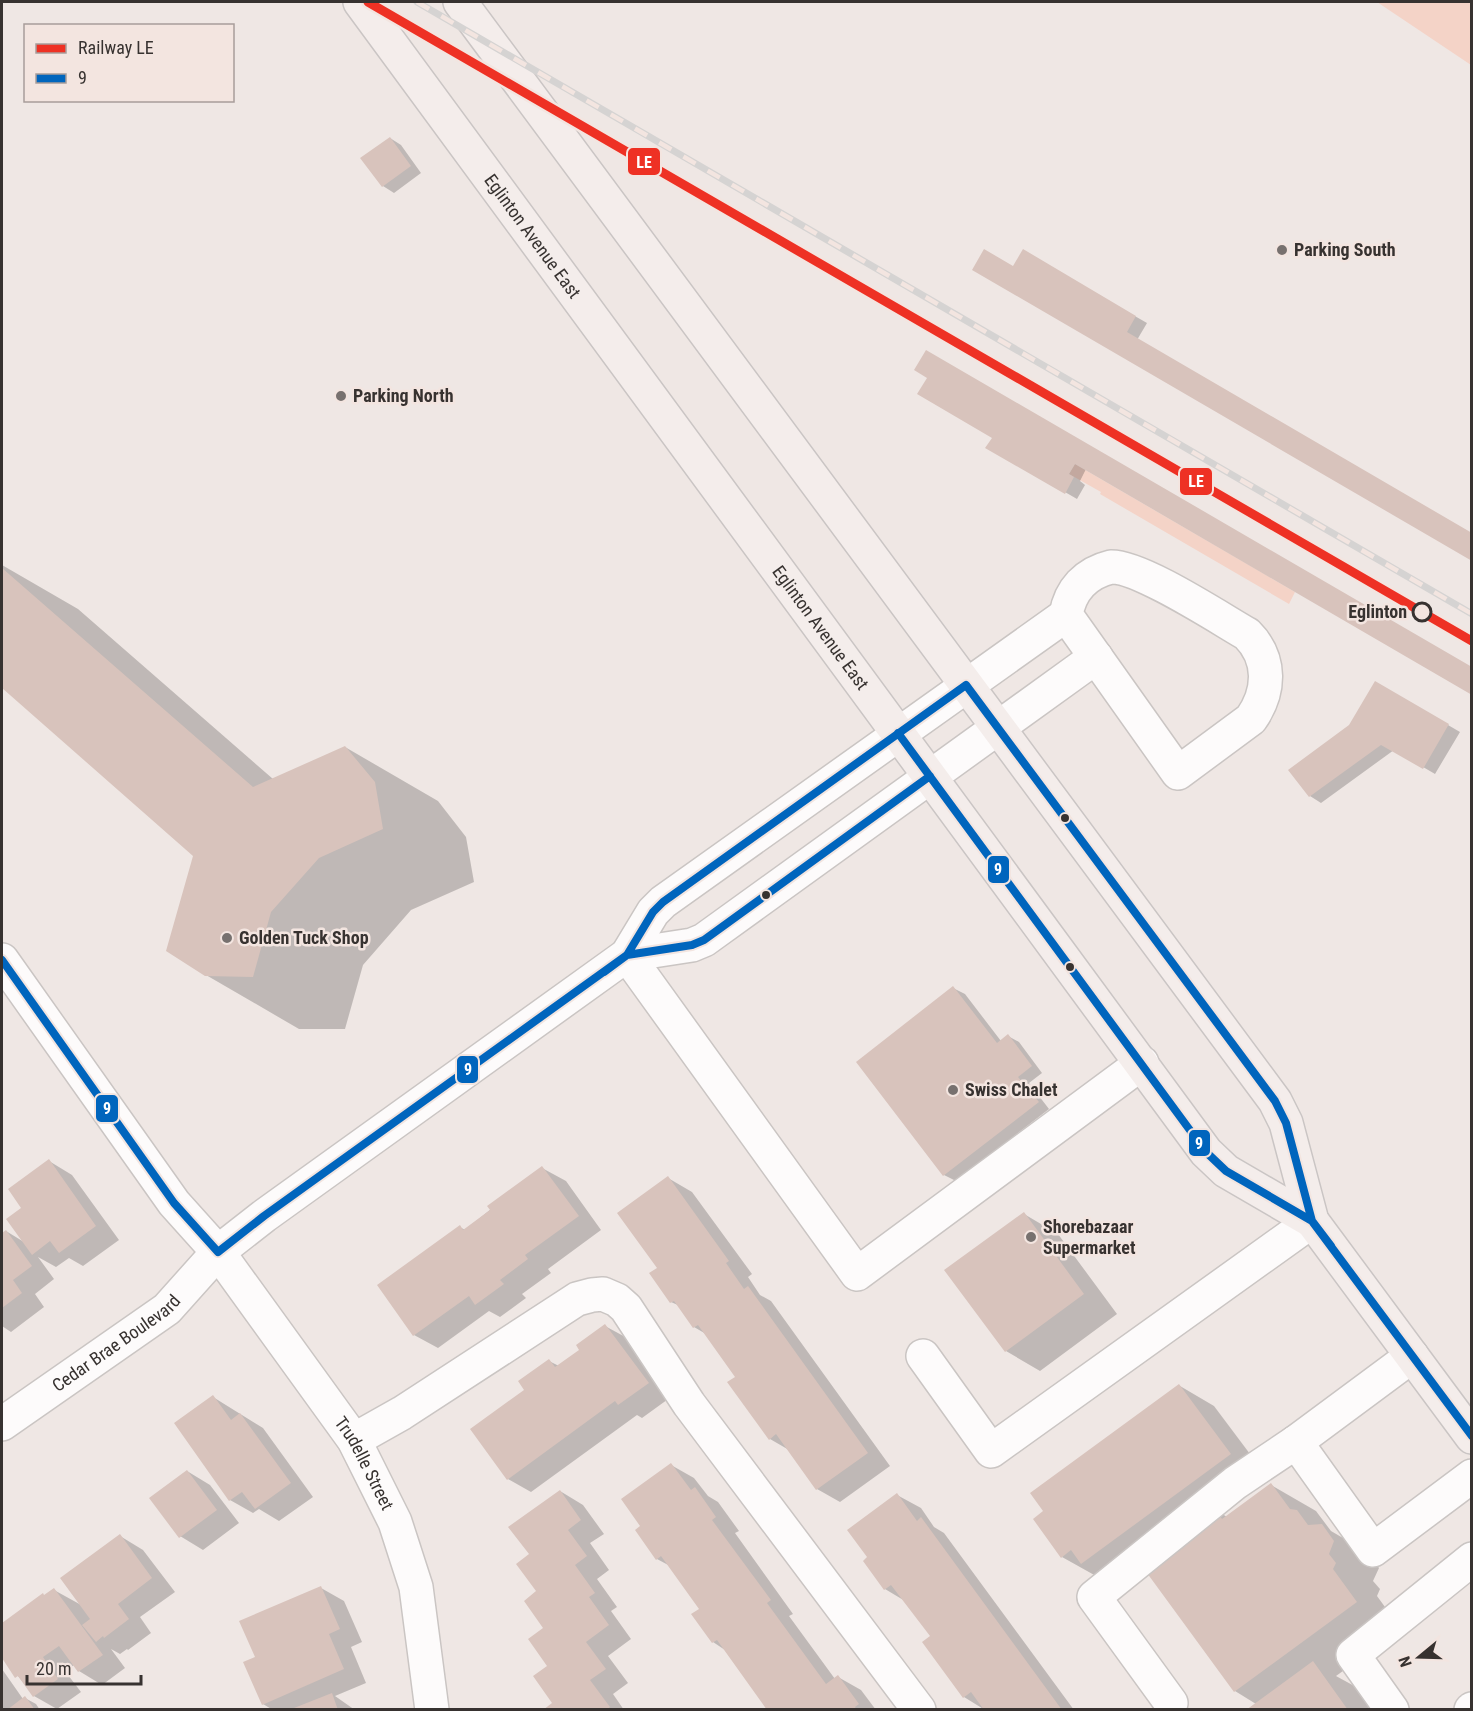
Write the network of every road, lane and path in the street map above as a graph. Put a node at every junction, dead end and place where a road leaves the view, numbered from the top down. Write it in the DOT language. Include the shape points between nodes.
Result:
graph roads {
  1 [pos="360,2"];
  2 [pos="460,2"];
  3 [pos="1066,615"];
  4 [pos="1096,657"];
  5 [pos="966,685"];
  6 [pos="997,727"];
  7 [pos="898,734"];
  8 [pos="930,776"];
  9 [pos="627,955"];
  10 [pos="2,960"];
  11 [pos="1142,1063"];
  12 [pos="1312,1221"];
  13 [pos="218,1252"];
  14 [pos="923,1356"];
  15 [pos="1412,1356"];
  16 [pos="2,1424"];
  17 [pos="1472,1437"];
  18 [pos="354,1440"];
  19 [pos="1296,1442"];
  20 [pos="1472,1476"];
  21 [pos="1472,1559"];
  22 [pos="1171,1703"];
  23 [pos="432,1710"];
  24 [pos="919,1710"];
  25 [pos="1392,1710"];
  1 -- 7 [label="main road, Eglinton Avenue East"];
  2 -- 5 [label="main road, Eglinton Avenue East"];
  3 -- 4 [label="street"];
  3 -- 4 [label="street" via="1076,587 1091,575 1111,567 1135,572 1250,637 1259,649 1267,681 1259,708 1251,719 1178,772"];
  3 -- 5 [label="street"];
  4 -- 6 [label="street"];
  5 -- 6 [label="main road, Eglinton Avenue East"];
  5 -- 7 [label="street"];
  6 -- 8 [label="street"];
  6 -- 12 [label="main road, Eglinton Avenue East" via="1275,1101 1286,1123"];
  7 -- 8 [label="main road, Eglinton Avenue East"];
  7 -- 9 [label="street" via="663,903 653,912"];
  8 -- 9 [label="street" via="704,940"];
  8 -- 11 [label="main road, Eglinton Avenue East"];
  9 -- 11 [label="street" via="857,1274"];
  9 -- 13 [label="street, Cedar Brae Boulevard"];
  10 -- 13 [label="street, Trudelle Street" via="174,1203"];
  11 -- 12 [label="main road, Eglinton Avenue East" via="1206,1152 1226,1171"];
  12 -- 14 [label="street" via="991,1451"];
  12 -- 15 [label="main road, Eglinton Avenue East"];
  13 -- 16 [label="street, Cedar Brae Boulevard" via="167,1309"];
  13 -- 18 [label="street, Trudelle Street"];
  15 -- 17 [label="main road, Eglinton Avenue East"];
  15 -- 19 [label="street"];
  18 -- 23 [label="street, Trudelle Street" via="395,1522 416,1587"];
  18 -- 24 [label="street" via="577,1299 592,1294 610,1297 626,1308 689,1404"];
  19 -- 20 [label="street" via="1373,1550"];
  19 -- 22 [label="street" via="1235,1483 1094,1597"];
  21 -- 25 [label="street" via="1353,1655"];
}
